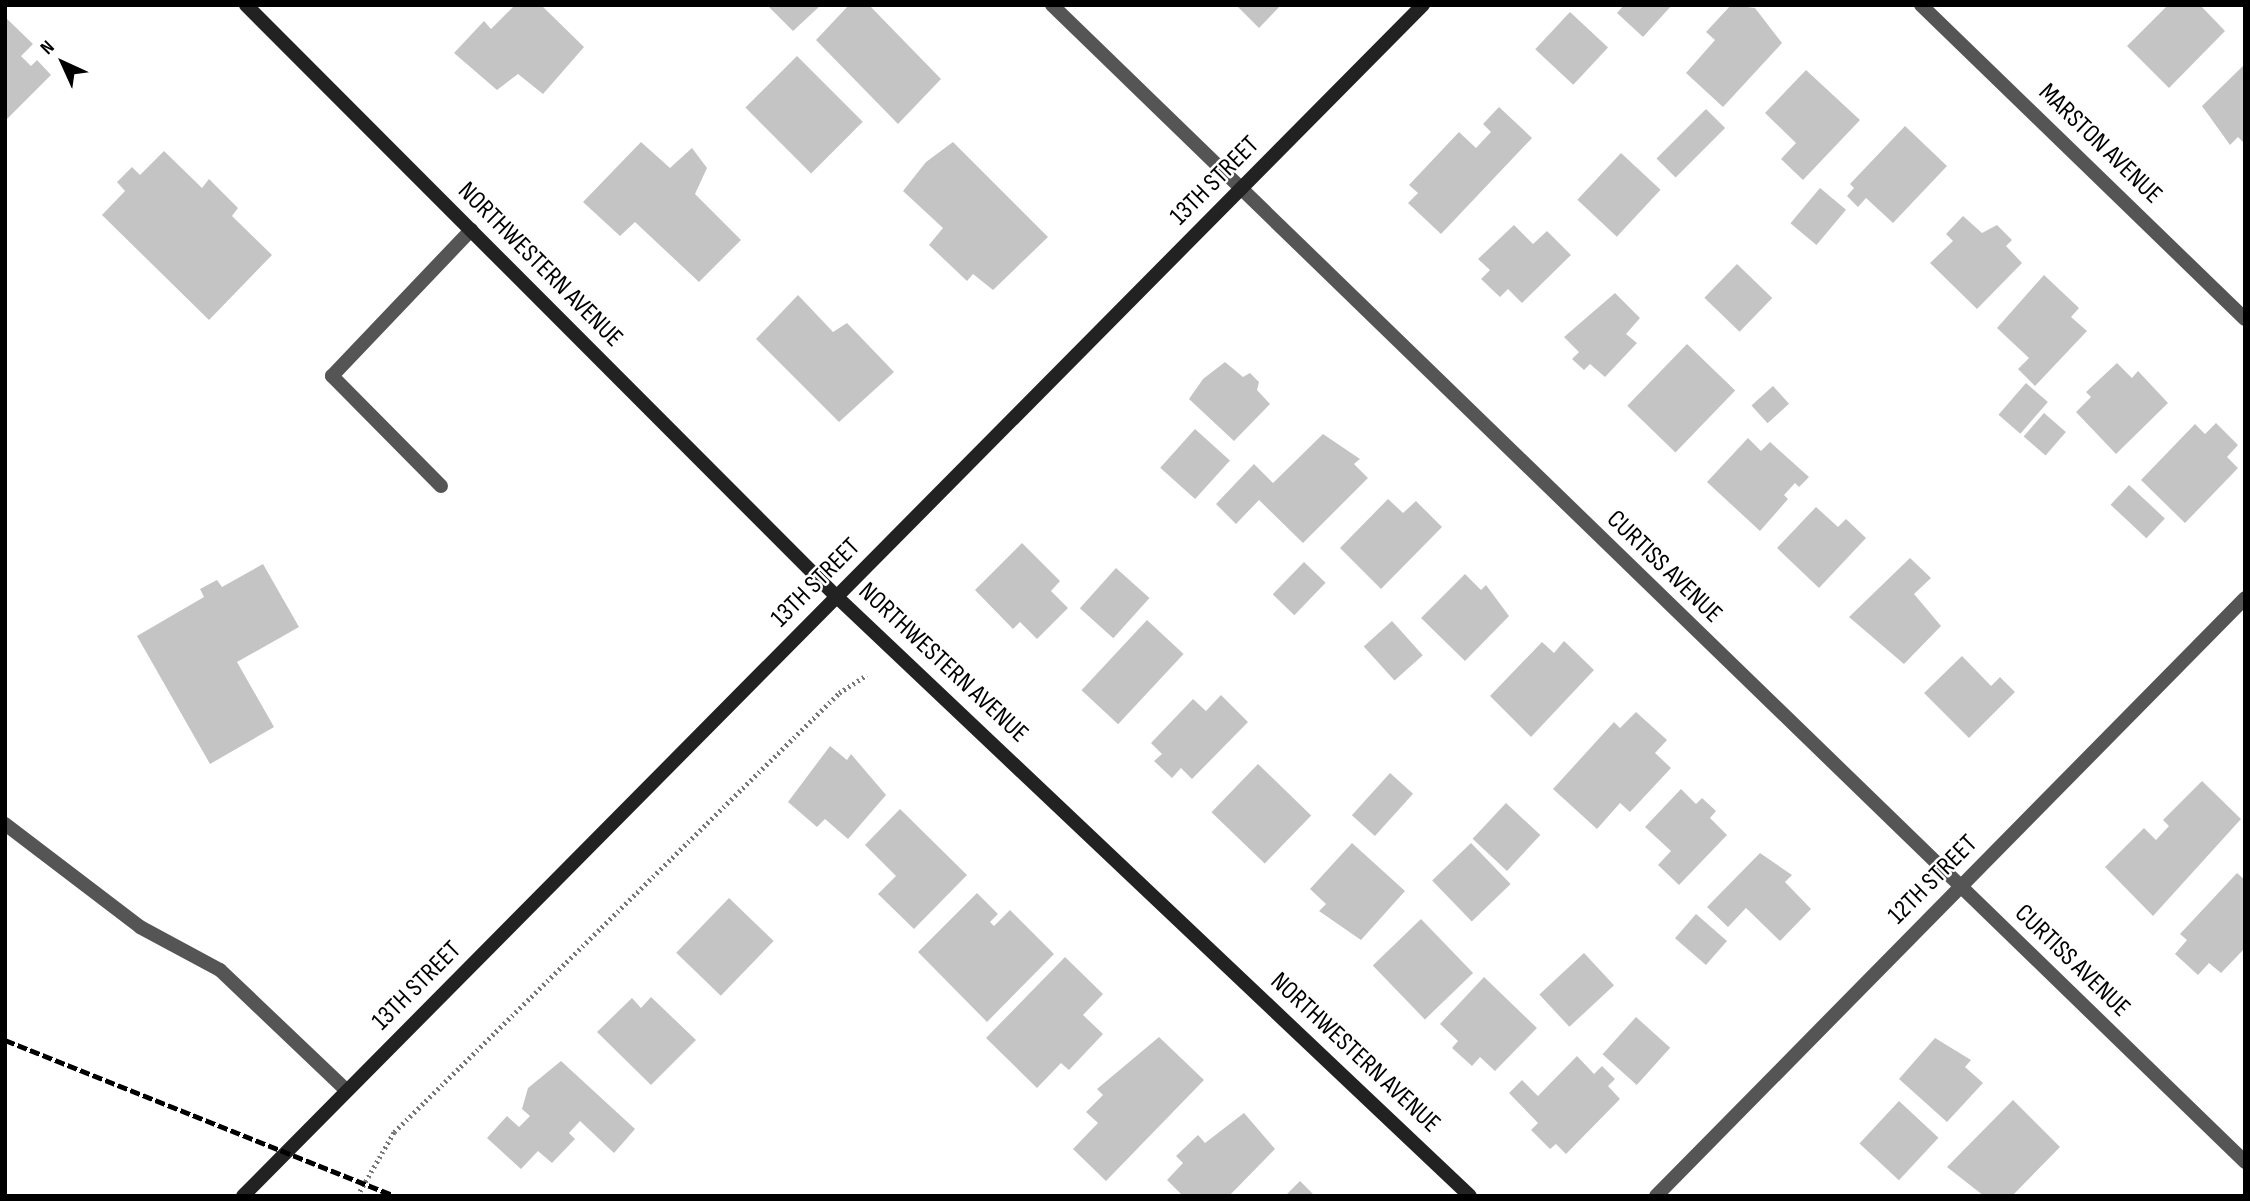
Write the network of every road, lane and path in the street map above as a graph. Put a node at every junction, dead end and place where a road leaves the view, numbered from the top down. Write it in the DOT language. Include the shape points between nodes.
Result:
graph roads {
  1 [pos="246,5"];
  2 [pos="1052,5"];
  3 [pos="1423,5"];
  4 [pos="1921,5"];
  5 [pos="1239,191"];
  6 [pos="471,230"];
  7 [pos="2245,319"];
  8 [pos="441,486"];
  9 [pos="837,597"];
  10 [pos="2245,598"];
  11 [pos="867,675"];
  12 [pos="5,824"];
  13 [pos="1960,887"];
  14 [pos="347,1091"];
  15 [pos="2245,1162"];
  16 [pos="243,1196"];
  17 [pos="357,1196"];
  18 [pos="1470,1196"];
  19 [pos="1656,1196"];
  1 -- 6 [label="street, NORTHWESTERN AVENUE"];
  2 -- 5 [label="street, CURTISS AVENUE"];
  3 -- 5 [label="street, 13TH STREET"];
  4 -- 7 [label="street, MARSTON AVENUE"];
  5 -- 9 [label="street, 13TH STREET"];
  5 -- 13 [label="street, CURTISS AVENUE"];
  6 -- 8 [label="street" via="332,376"];
  6 -- 9 [label="street, NORTHWESTERN AVENUE"];
  9 -- 14 [label="street, 13TH STREET"];
  9 -- 18 [label="street, NORTHWESTERN AVENUE"];
  10 -- 13 [label="street, 12TH STREET"];
  11 -- 17 [label="path" via="829,703 394,1132"];
  12 -- 14 [label="street" via="140,927 220,970"];
  13 -- 15 [label="street, CURTISS AVENUE"];
  13 -- 19 [label="street, 12TH STREET"];
  14 -- 16 [label="street, 13TH STREET"];
}
